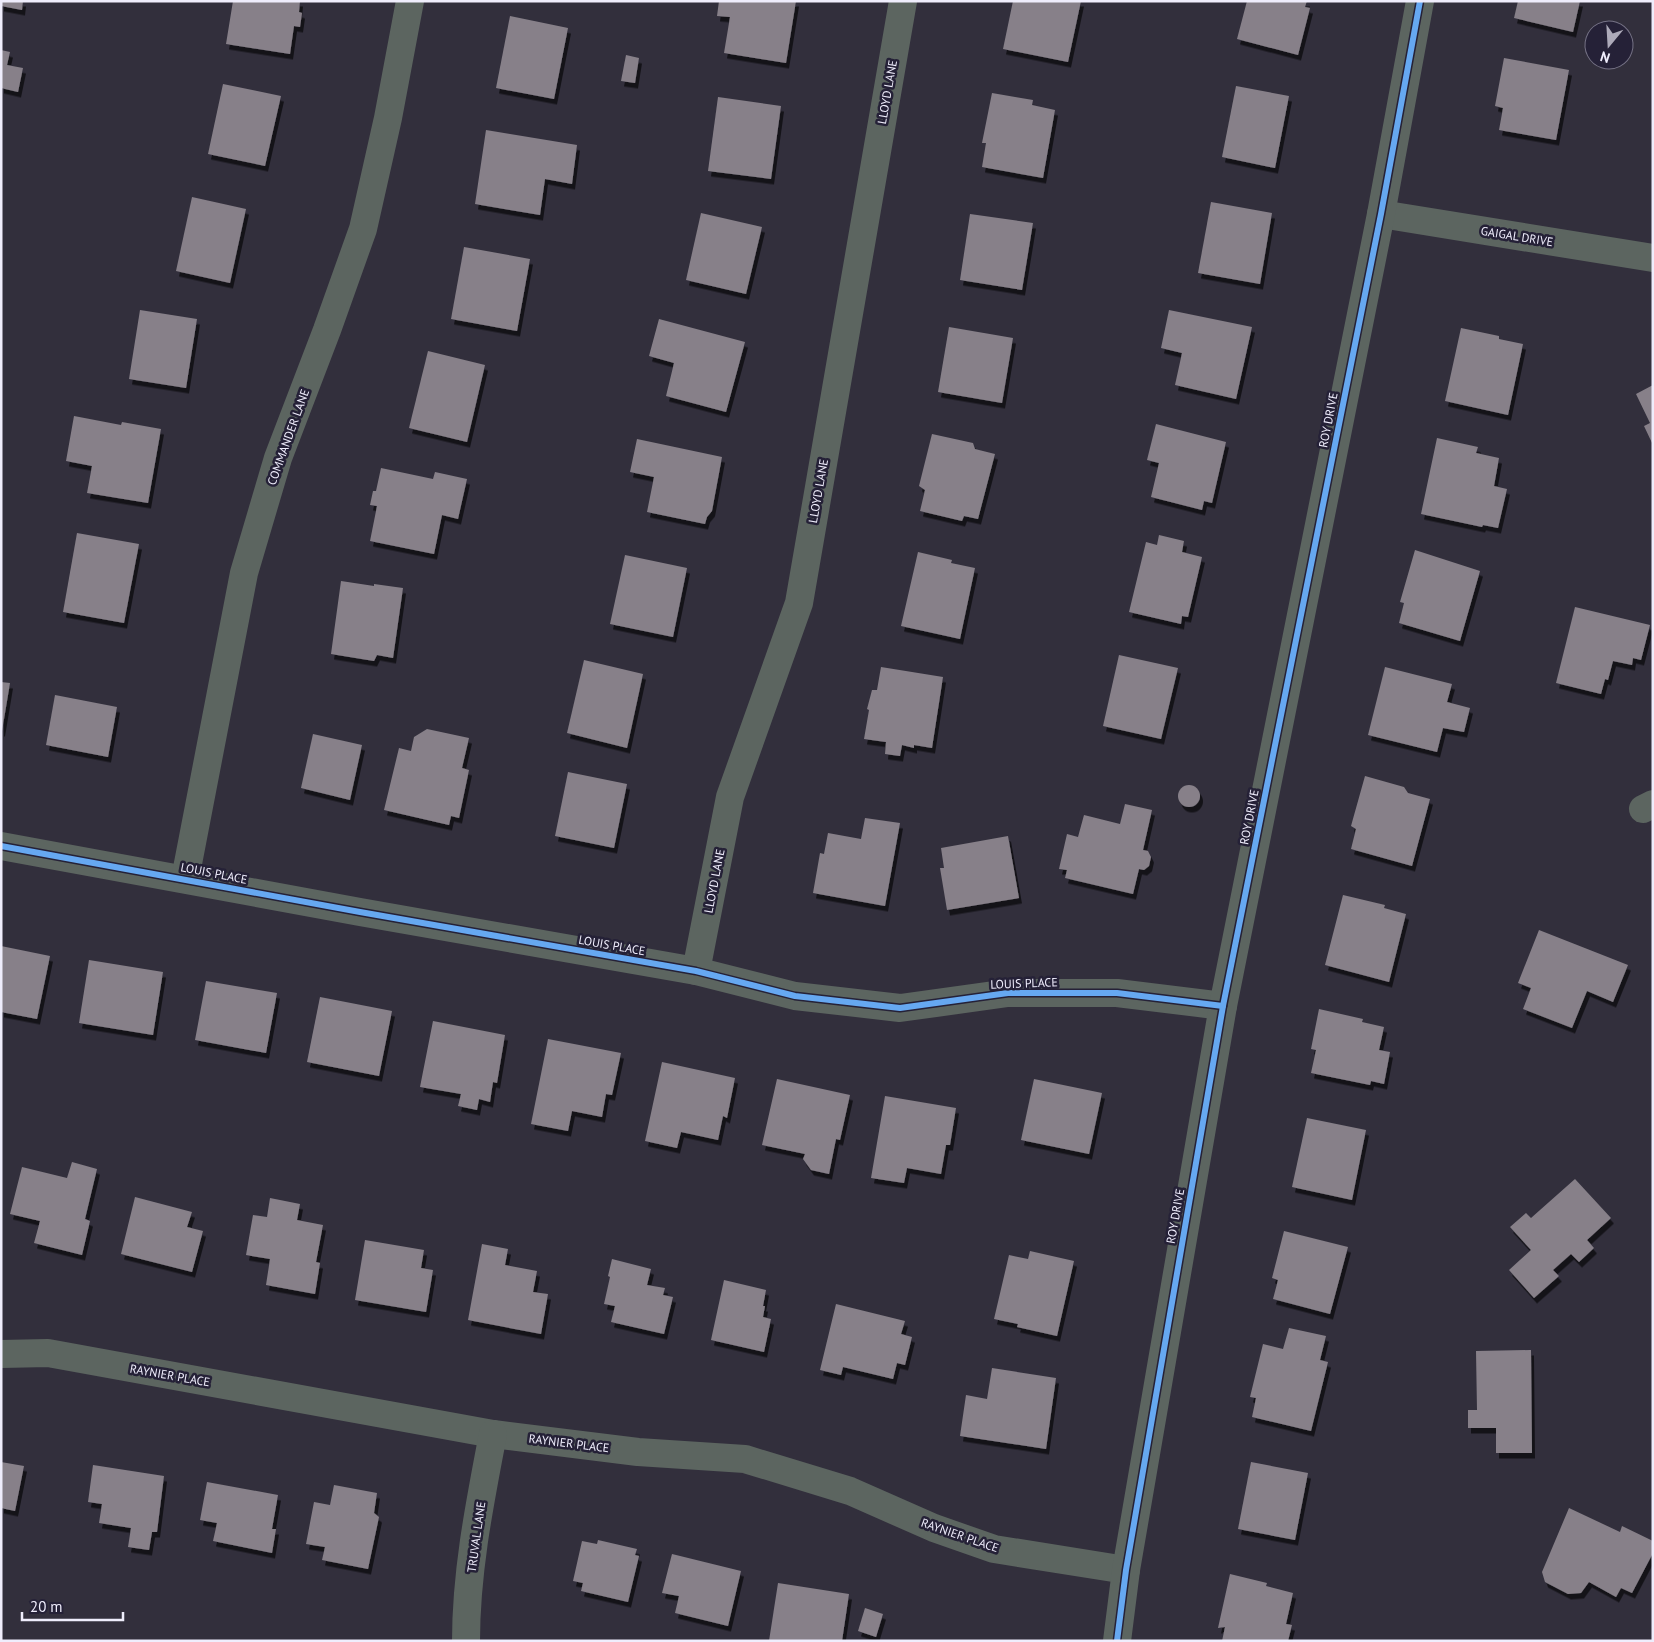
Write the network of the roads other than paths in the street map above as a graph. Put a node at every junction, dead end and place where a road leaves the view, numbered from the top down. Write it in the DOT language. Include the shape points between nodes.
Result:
graph roads {
  1 [pos="410,1"];
  2 [pos="902,1"];
  3 [pos="1420,1"];
  4 [pos="1381,214"];
  5 [pos="1653,258"];
  6 [pos="1,846"];
  7 [pos="185,878"];
  8 [pos="696,971"];
  9 [pos="1222,1006"];
  10 [pos="1,1354"];
  11 [pos="493,1434"];
  12 [pos="1126,1570"];
  13 [pos="466,1641"];
  14 [pos="1118,1641"];
  1 -- 7 [label="street, COMMANDER LANE" via="363,229 278,458 244,573"];
  2 -- 8 [label="street, LLOYD LANE" via="799,603 730,796"];
  3 -- 4 [label="street, ROY DRIVE"];
  4 -- 5 [label="street, GAIGAL DRIVE"];
  4 -- 9 [label="street, ROY DRIVE"];
  6 -- 7 [label="street, LOUIS PLACE"];
  7 -- 8 [label="street, LOUIS PLACE"];
  8 -- 9 [label="street, LOUIS PLACE" via="795,996 900,1008 1008,993 1117,993"];
  9 -- 12 [label="street, ROY DRIVE"];
  10 -- 11 [label="street, RAYNIER PLACE" via="48,1353"];
  11 -- 12 [label="street, RAYNIER PLACE" via="638,1452 745,1460 850,1491 934,1528 994,1549"];
  11 -- 13 [label="street, TRUVAL LANE" via="472,1549"];
  12 -- 14 [label="street, ROY DRIVE"];
}
